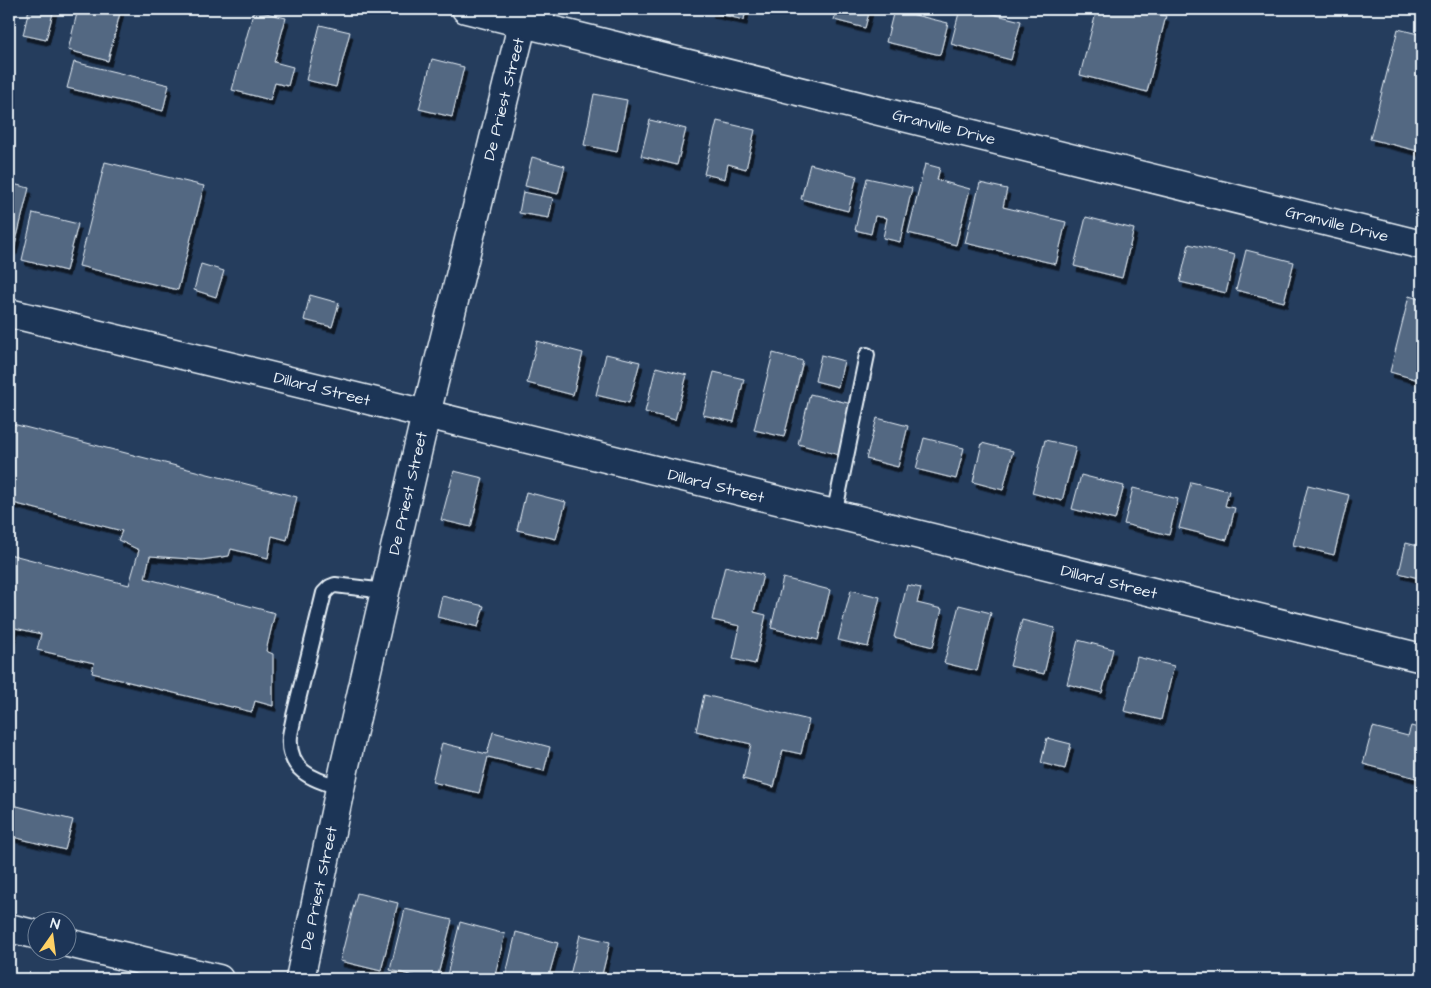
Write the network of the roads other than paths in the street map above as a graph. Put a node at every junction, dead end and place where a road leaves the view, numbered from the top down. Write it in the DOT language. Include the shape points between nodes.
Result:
graph roads {
  1 [pos="466,9"];
  2 [pos="524,16"];
  3 [pos="1422,245"];
  4 [pos="9,313"];
  5 [pos="867,355"];
  6 [pos="426,414"];
  7 [pos="834,515"];
  8 [pos="385,591"];
  9 [pos="1422,658"];
  10 [pos="340,787"];
  11 [pos="9,928"];
  12 [pos="28,933"];
  13 [pos="78,945"];
  14 [pos="219,979"];
  15 [pos="300,979"];
  1 -- 2 [label="street, Granville Drive"];
  2 -- 3 [label="street, Granville Drive"];
  2 -- 6 [label="street, De Priest Street"];
  4 -- 6 [label="street, Dillard Street"];
  5 -- 7 [label="lane"];
  6 -- 7 [label="street, Dillard Street"];
  6 -- 8 [label="street, De Priest Street"];
  7 -- 9 [label="street, Dillard Street"];
  8 -- 10 [label="street, De Priest Street"];
  8 -- 10 [label="lane" via="335,584 324,593 290,735 295,764 321,782"];
  10 -- 15 [label="street, De Priest Street"];
  11 -- 12 [label="street"];
  13 -- 14 [label="street"];
}
